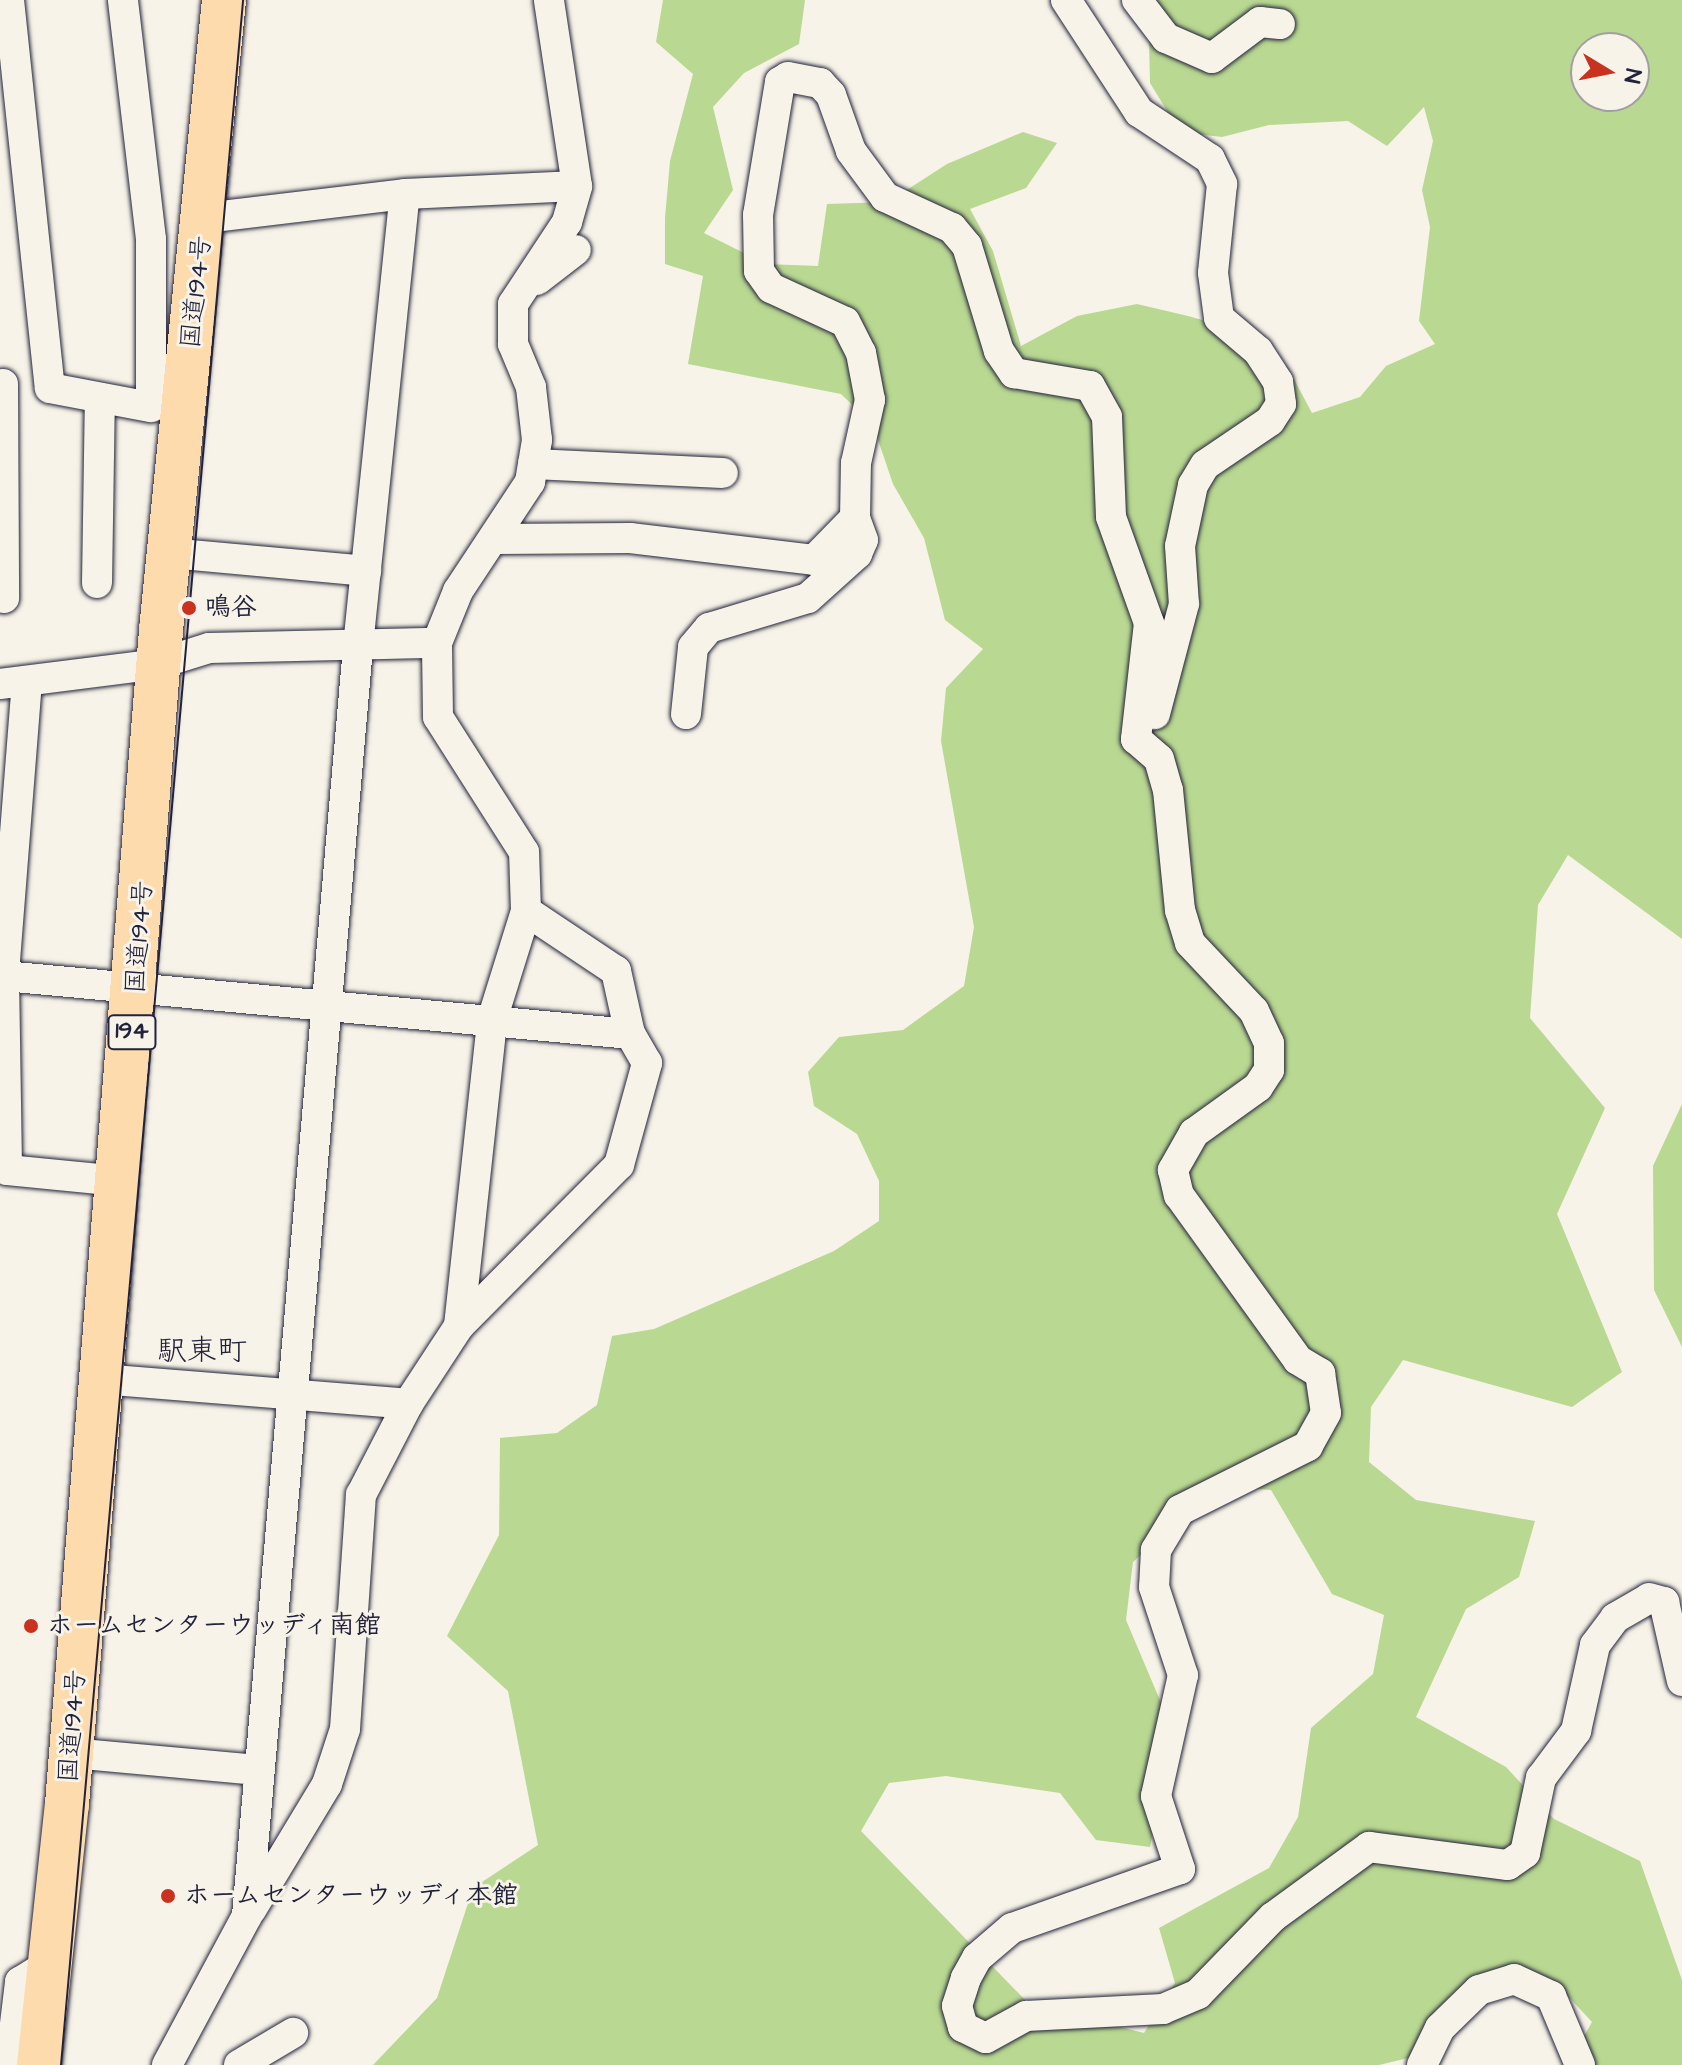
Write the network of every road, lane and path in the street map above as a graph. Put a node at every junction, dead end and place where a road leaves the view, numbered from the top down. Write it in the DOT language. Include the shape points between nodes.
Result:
graph roads {
  1 [pos="9,0"];
  2 [pos="123,0"];
  3 [pos="224,0"];
  4 [pos="549,0"];
  5 [pos="1066,0"];
  6 [pos="1137,0"];
  7 [pos="1280,24"];
  8 [pos="577,186"];
  9 [pos="405,194"];
  10 [pos="205,218"];
  11 [pos="576,250"];
  12 [pos="152,292"];
  13 [pos="197,297"];
  14 [pos="513,304"];
  15 [pos="1,384"];
  16 [pos="50,388"];
  17 [pos="100,398"];
  18 [pos="533,464"];
  19 [pos="723,473"];
  20 [pos="855,518"];
  21 [pos="497,539"];
  22 [pos="169,553"];
  23 [pos="366,571"];
  24 [pos="97,583"];
  25 [pos="4,598"];
  26 [pos="437,643"];
  27 [pos="358,646"];
  28 [pos="158,664"];
  29 [pos="8,684"];
  30 [pos="686,714"];
  31 [pos="1159,759"];
  32 [pos="526,911"];
  33 [pos="4,976"];
  34 [pos="136,990"];
  35 [pos="329,1007"];
  36 [pos="492,1020"];
  37 [pos="630,1034"];
  38 [pos="119,1181"];
  39 [pos="459,1326"];
  40 [pos="100,1379"];
  41 [pos="295,1394"];
  42 [pos="408,1404"];
  43 [pos="1682,1681"];
  44 [pos="71,1753"];
  45 [pos="259,1770"];
  46 [pos="247,1916"];
  47 [pos="50,1963"];
  48 [pos="293,2033"];
  49 [pos="10,2065"];
  50 [pos="39,2065"];
  51 [pos="167,2065"];
  52 [pos="239,2065"];
  53 [pos="1422,2065"];
  54 [pos="1580,2065"];
  1 -- 16 [label="street"];
  2 -- 12 [label="street"];
  3 -- 10 [label="highway, 国道194号 / 194"];
  4 -- 8 [label="street"];
  5 -- 31 [label="street" via="1139,112 1210,159 1222,184 1213,273 1219,318 1258,351 1278,382 1281,404 1270,421 1205,465 1186,505 1184,604 1160,681"];
  6 -- 7 [label="street" via="1166,38 1212,58 1260,22"];
  8 -- 9 [label="street"];
  8 -- 14 [label="street" via="567,222"];
  9 -- 10 [label="street"];
  9 -- 23 [label="street"];
  10 -- 13 [label="highway, 国道194号 / 194"];
  11 -- 14 [label="street"];
  12 -- 13 [label="street"];
  12 -- 17 [label="street" via="151,407"];
  13 -- 22 [label="highway, 国道194号 / 194"];
  14 -- 18 [label="street" via="513,344 531,387"];
  15 -- 16 [label="street"];
  15 -- 25 [label="street"];
  16 -- 17 [label="street"];
  17 -- 24 [label="street"];
  18 -- 19 [label="street"];
  18 -- 21 [label="street"];
  20 -- 21 [label="street" via="814,560 630,538"];
  20 -- 30 [label="street" via="863,540 820,601 709,628 693,647"];
  20 -- 31 [label="street" via="856,463 870,400 861,353 845,322 771,288 759,271 758,215 780,82 788,77 820,83 831,95 851,151 885,197 952,228 967,246 999,351 1014,373 1090,386 1107,417 1111,517 1149,623 1136,739"];
  21 -- 26 [label="street" via="458,591"];
  22 -- 23 [label="street"];
  22 -- 28 [label="highway, 国道194号 / 194"];
  23 -- 27 [label="street"];
  26 -- 27 [label="street"];
  26 -- 32 [label="street" via="438,717 524,852"];
  27 -- 28 [label="street" via="209,648"];
  27 -- 35 [label="street"];
  28 -- 29 [label="street"];
  28 -- 34 [label="highway, 国道194号 / 194"];
  29 -- 33 [label="street"];
  31 -- 43 [label="street" via="1190,943 1254,1011 1269,1043 1269,1070 1258,1087 1178,1151 1179,1195 1298,1360 1320,1373 1326,1413 1308,1446 1180,1510 1156,1550 1154,1587 1183,1675 1156,1796 1180,1869 1012,1928 977,1958 966,1978 957,2006 963,2027 986,2038 1026,2016 1149,2011 1198,1994 1273,1917 1369,1847 1508,1865 1525,1853 1541,1778 1576,1731 1595,1645 1615,1618 1649,1598 1664,1602"];
  32 -- 36 [label="street"];
  32 -- 37 [label="street" via="616,971"];
  33 -- 34 [label="street"];
  33 -- 38 [label="street" via="7,1170"];
  34 -- 35 [label="street"];
  34 -- 38 [label="highway, 国道194号 / 194"];
  35 -- 36 [label="street"];
  35 -- 41 [label="street"];
  36 -- 37 [label="street"];
  36 -- 39 [label="street"];
  37 -- 39 [label="street" via="647,1063 619,1165"];
  38 -- 40 [label="highway, 国道194号 / 194"];
  39 -- 42 [label="street"];
  40 -- 41 [label="street"];
  40 -- 44 [label="highway, 国道194号 / 194"];
  41 -- 42 [label="street"];
  41 -- 45 [label="street"];
  42 -- 46 [label="street" via="361,1495 345,1729 327,1784"];
  44 -- 45 [label="street"];
  44 -- 47 [label="highway, 国道194号 / 194"];
  45 -- 46 [label="street"];
  46 -- 51 [label="street"];
  47 -- 49 [label="street" via="20,1982"];
  47 -- 50 [label="highway, 国道194号 / 194"];
  48 -- 52 [label="street"];
  53 -- 54 [label="street" via="1440,2028 1479,1990 1514,1979 1551,1996"];
}
